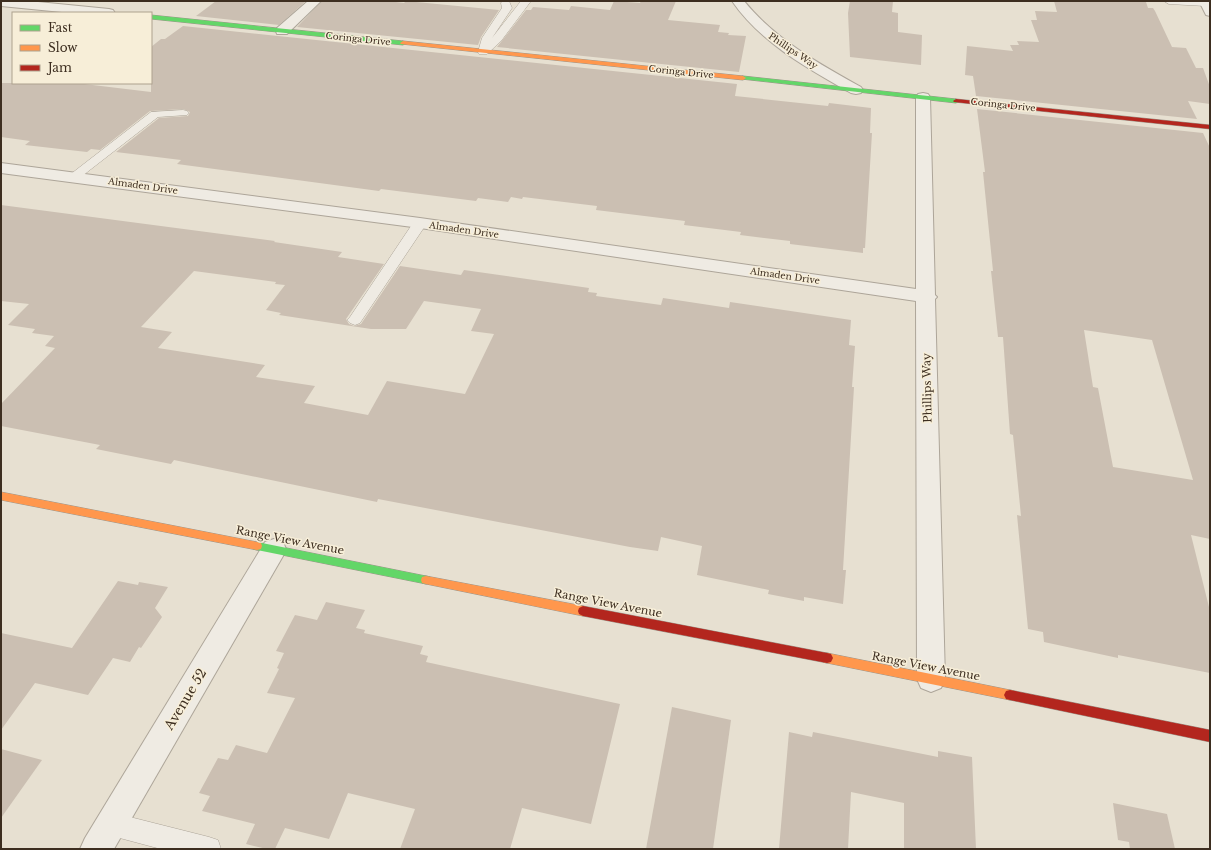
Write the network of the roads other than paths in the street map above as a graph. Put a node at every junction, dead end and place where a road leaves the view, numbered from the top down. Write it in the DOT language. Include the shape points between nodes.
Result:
graph roads {
  1 [pos="315,1"];
  2 [pos="526,1"];
  3 [pos="738,1"];
  4 [pos="1169,1"];
  5 [pos="1,2"];
  6 [pos="506,3"];
  7 [pos="1207,5"];
  8 [pos="99,12"];
  9 [pos="152,17"];
  10 [pos="282,31"];
  11 [pos="483,52"];
  12 [pos="856,90"];
  13 [pos="923,97"];
  14 [pos="183,113"];
  15 [pos="1210,127"];
  16 [pos="1,168"];
  17 [pos="73,177"];
  18 [pos="420,224"];
  19 [pos="927,297"];
  20 [pos="355,320"];
  21 [pos="1,496"];
  22 [pos="274,549"];
  23 [pos="931,679"];
  24 [pos="1210,736"];
  25 [pos="110,824"];
  26 [pos="96,849"];
  27 [pos="209,849"];
  1 -- 10 [label="street"];
  2 -- 11 [label="lane" via="497,39"];
  3 -- 12 [label="street, Phillips Way" via="763,31"];
  4 -- 7 [label="lane"];
  5 -- 8 [label="street"];
  6 -- 11 [label="lane" via="507,8 487,38"];
  9 -- 10 [label="street, Coringa Drive"];
  10 -- 11 [label="street, Coringa Drive"];
  11 -- 12 [label="street, Coringa Drive"];
  12 -- 13 [label="street, Coringa Drive"];
  13 -- 15 [label="street, Coringa Drive"];
  13 -- 19 [label="street, Phillips Way"];
  14 -- 17 [label="lane" via="155,114"];
  16 -- 17 [label="street, Almaden Drive"];
  17 -- 18 [label="street, Almaden Drive"];
  18 -- 19 [label="street, Almaden Drive"];
  18 -- 20 [label="lane"];
  19 -- 23 [label="street, Phillips Way"];
  21 -- 22 [label="street, Range View Avenue"];
  22 -- 23 [label="street, Range View Avenue"];
  22 -- 25 [label="street, Avenue 52"];
  23 -- 24 [label="street, Range View Avenue"];
  25 -- 26 [label="street, Avenue 52"];
  25 -- 27 [label="lane"];
}
